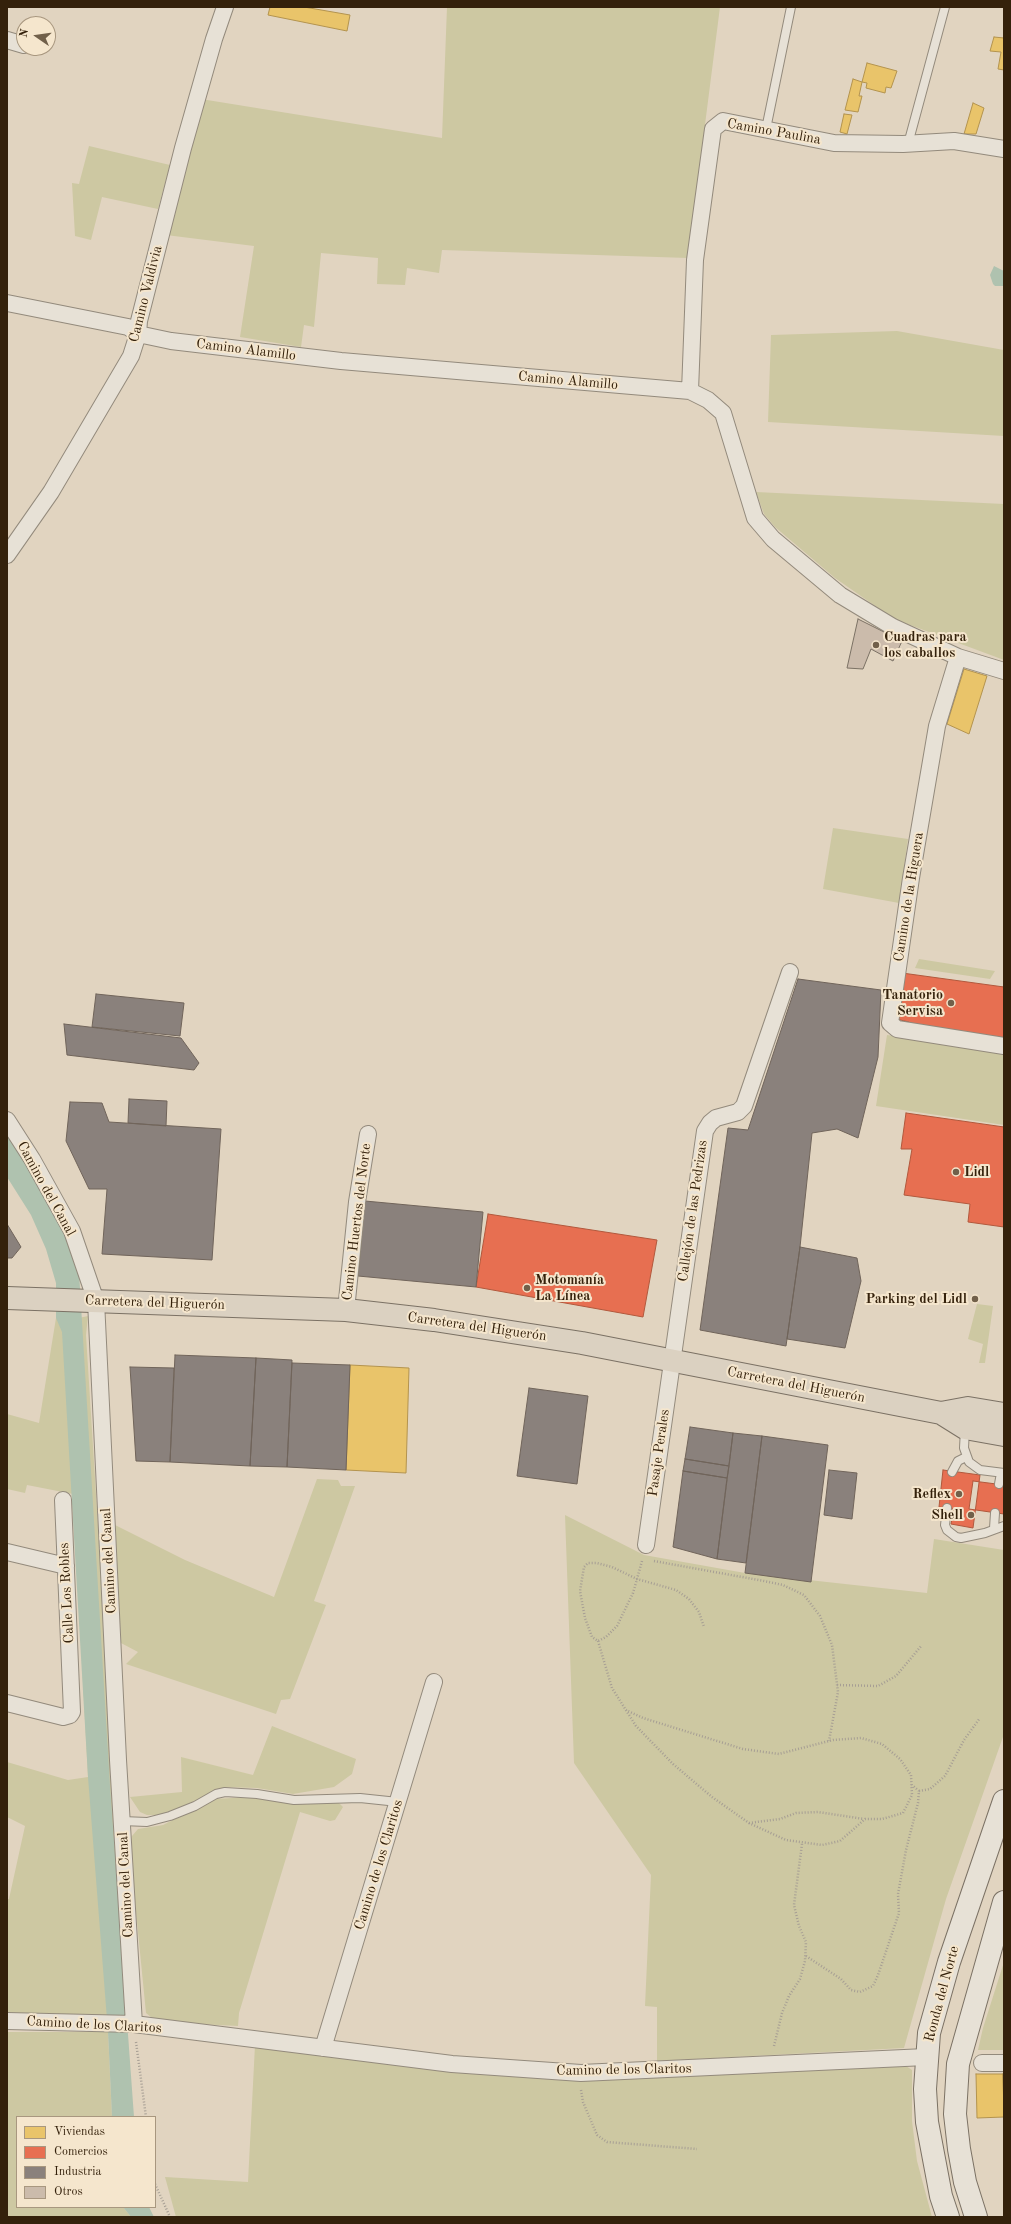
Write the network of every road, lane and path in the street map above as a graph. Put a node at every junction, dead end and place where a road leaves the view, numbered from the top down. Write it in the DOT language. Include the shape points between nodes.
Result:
graph roads {
  1 [pos="225,7"];
  2 [pos="791,7"];
  3 [pos="945,7"];
  4 [pos="766,130"];
  5 [pos="908,144"];
  6 [pos="1004,149"];
  7 [pos="7,303"];
  8 [pos="138,334"];
  9 [pos="690,391"];
  10 [pos="7,555"];
  11 [pos="958,657"];
  12 [pos="1004,671"];
  13 [pos="790,972"];
  14 [pos="1004,1046"];
  15 [pos="7,1120"];
  16 [pos="368,1134"];
  17 [pos="7,1298"];
  18 [pos="96,1301"];
  19 [pos="346,1310"];
  20 [pos="672,1360"];
  21 [pos="941,1413"];
  22 [pos="1004,1414"];
  23 [pos="965,1428"];
  24 [pos="1004,1435"];
  25 [pos="966,1457"];
  26 [pos="952,1472"];
  27 [pos="1002,1473"];
  28 [pos="999,1484"];
  29 [pos="63,1500"];
  30 [pos="947,1508"];
  31 [pos="995,1513"];
  32 [pos="1004,1526"];
  33 [pos="994,1528"];
  34 [pos="7,1552"];
  35 [pos="648,1553"];
  36 [pos="66,1566"];
  37 [pos="637,1579"];
  38 [pos="704,1627"];
  39 [pos="598,1641"];
  40 [pos="922,1645"];
  41 [pos="434,1682"];
  42 [pos="837,1685"];
  43 [pos="7,1702"];
  44 [pos="626,1710"];
  45 [pos="980,1718"];
  46 [pos="829,1741"];
  47 [pos="912,1785"];
  48 [pos="918,1791"];
  49 [pos="1004,1801"];
  50 [pos="398,1802"];
  51 [pos="865,1819"];
  52 [pos="122,1821"];
  53 [pos="749,1823"];
  54 [pos="802,1844"];
  55 [pos="1004,1902"];
  56 [pos="806,1956"];
  57 [pos="7,2021"];
  58 [pos="134,2024"];
  59 [pos="323,2048"];
  60 [pos="926,2057"];
  61 [pos="1004,2062"];
  62 [pos="982,2063"];
  63 [pos="774,2064"];
  64 [pos="582,2073"];
  65 [pos="146,2116"];
  66 [pos="697,2149"];
  67 [pos="156,2186"];
  68 [pos="170,2217"];
  69 [pos="948,2217"];
  70 [pos="976,2217"];
  1 -- 8 [label="street, Camino Valdivia" via="183,148 139,321"];
  2 -- 4 [label="lane"];
  3 -- 5 [label="lane"];
  4 -- 5 [label="street, Camino Paulina" via="834,142"];
  4 -- 9 [label="street, Camino Paulina" via="723,121 713,129 695,260"];
  5 -- 6 [label="street, Camino Paulina" via="954,141"];
  7 -- 8 [label="street, Camino Alamillo" via="128,327"];
  8 -- 9 [label="street, Camino Alamillo" via="171,341 341,361"];
  8 -- 10 [label="street, Camino Valdivia" via="131,356 55,485"];
  9 -- 11 [label="street, Camino Alamillo" via="708,400 723,413 755,518 772,539 840,595 893,627"];
  11 -- 12 [label="street, Camino Alamillo"];
  11 -- 14 [label="street, Camino de la Higuera" via="937,726 890,1023 897,1029"];
  13 -- 20 [label="street, Callejón de las Pedrizas" via="744,1106 738,1112 716,1118 705,1131"];
  15 -- 18 [label="street, Camino del Canal" via="72,1231"];
  16 -- 19 [label="street, Camino Huertos del Norte" via="357,1202"];
  17 -- 18 [label="main road, Carretera del Higuerón"];
  18 -- 19 [label="main road, Carretera del Higuerón"];
  18 -- 52 [label="street, Camino del Canal"];
  19 -- 20 [label="main road, Carretera del Higuerón" via="434,1320"];
  20 -- 21 [label="main road, Carretera del Higuerón"];
  20 -- 35 [label="street, Pasaje Perales"];
  21 -- 22 [label="main road" via="968,1408"];
  21 -- 23 [label="main road"];
  23 -- 24 [label="main road"];
  23 -- 25 [label="lane"];
  25 -- 26 [label="lane" via="958,1461"];
  25 -- 27 [label="lane" via="980,1470"];
  27 -- 28 [label="lane"];
  29 -- 36 [label="street, Calle Los Robles"];
  30 -- 33 [label="lane" via="945,1525 956,1537 985,1533"];
  31 -- 33 [label="lane"];
  32 -- 33 [label="lane"];
  34 -- 36 [label="street"];
  35 -- 37 [label="path"];
  35 -- 42 [label="path" via="784,1585 804,1595 820,1616 832,1645"];
  36 -- 43 [label="street, Calle Los Robles" via="72,1712 67,1717"];
  37 -- 38 [label="path" via="676,1590 689,1599"];
  37 -- 39 [label="path" via="617,1626"];
  37 -- 39 [label="path" via="597,1563 588,1563 584,1567 580,1591 584,1618 592,1637"];
  39 -- 44 [label="path" via="612,1688"];
  40 -- 42 [label="path" via="896,1676 878,1686"];
  41 -- 50 [label="street, Camino de los Claritos"];
  42 -- 46 [label="path"];
  44 -- 46 [label="path" via="643,1718 743,1749 780,1754"];
  44 -- 53 [label="path" via="636,1726 673,1764 712,1797"];
  45 -- 48 [label="path" via="964,1740 946,1776 930,1789"];
  46 -- 47 [label="path" via="860,1738 882,1744 900,1759 911,1775"];
  47 -- 48 [label="path"];
  47 -- 51 [label="path" via="912,1795 903,1813 882,1819"];
  48 -- 56 [label="path" via="898,1894 899,1913 873,1986 860,1992 851,1990 841,1979"];
  49 -- 60 [label="main road, Ronda del Norte" via="949,1962 932,2021"];
  50 -- 52 [label="lane" via="360,1798 294,1800 225,1792 170,1816 148,1822"];
  50 -- 59 [label="street, Camino de los Claritos"];
  51 -- 53 [label="path" via="818,1812 796,1812 780,1819"];
  51 -- 54 [label="path" via="840,1841 822,1845"];
  52 -- 58 [label="street, Camino del Canal"];
  53 -- 54 [label="path" via="786,1840"];
  54 -- 56 [label="path" via="794,1905 806,1942"];
  55 -- 70 [label="main road" via="958,2064 955,2114 958,2142 965,2182"];
  56 -- 63 [label="path" via="800,1979 782,2013 772,2055"];
  57 -- 58 [label="street, Camino de los Claritos"];
  58 -- 59 [label="street, Camino de los Claritos"];
  58 -- 65 [label="path"];
  59 -- 64 [label="street, Camino de los Claritos" via="452,2064"];
  60 -- 63 [label="street, Camino de los Claritos"];
  60 -- 69 [label="main road, Ronda del Norte" via="927,2122 941,2196"];
  61 -- 62 [label="street"];
  63 -- 64 [label="street, Camino de los Claritos"];
  64 -- 66 [label="path" via="582,2102 597,2135 607,2142"];
  67 -- 68 [label="path"];
}
